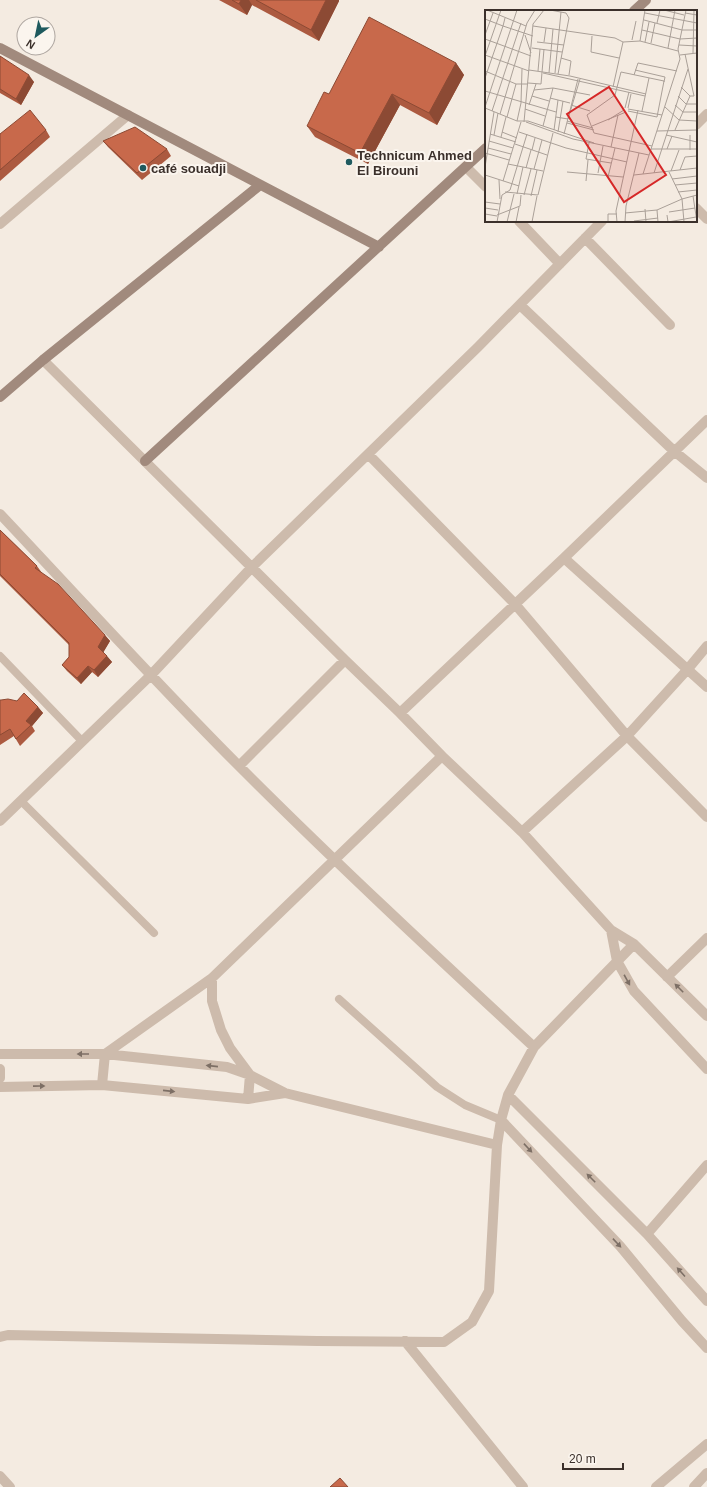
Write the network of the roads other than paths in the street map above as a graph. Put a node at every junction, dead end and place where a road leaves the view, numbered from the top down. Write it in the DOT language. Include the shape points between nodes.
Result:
graph roads {
  1 [pos="646,0"];
  2 [pos="635,10"];
  3 [pos="0,48"];
  4 [pos="707,114"];
  5 [pos="128,116"];
  6 [pos="697,124"];
  7 [pos="485,149"];
  8 [pos="466,166"];
  9 [pos="260,186"];
  10 [pos="485,186"];
  11 [pos="697,209"];
  12 [pos="707,219"];
  13 [pos="520,222"];
  14 [pos="601,222"];
  15 [pos="0,224"];
  16 [pos="585,238"];
  17 [pos="379,247"];
  18 [pos="560,264"];
  19 [pos="520,305"];
  20 [pos="670,325"];
  21 [pos="43,360"];
  22 [pos="0,397"];
  23 [pos="707,420"];
  24 [pos="674,451"];
  25 [pos="368,454"];
  26 [pos="145,461"];
  27 [pos="707,478"];
  28 [pos="0,514"];
  29 [pos="564,558"];
  30 [pos="252,567"];
  31 [pos="515,604"];
  32 [pos="707,646"];
  33 [pos="0,656"];
  34 [pos="345,660"];
  35 [pos="687,670"];
  36 [pos="151,675"];
  37 [pos="707,687"];
  38 [pos="400,713"];
  39 [pos="627,736"];
  40 [pos="82,741"];
  41 [pos="442,756"];
  42 [pos="239,766"];
  43 [pos="21,801"];
  44 [pos="707,818"];
  45 [pos="0,821"];
  46 [pos="522,832"];
  47 [pos="335,860"];
  48 [pos="611,930"];
  49 [pos="154,933"];
  50 [pos="707,938"];
  51 [pos="634,944"];
  52 [pos="617,961"];
  53 [pos="667,977"];
  54 [pos="212,978"];
  55 [pos="339,999"];
  56 [pos="707,1016"];
  57 [pos="534,1047"];
  58 [pos="0,1054"];
  59 [pos="105,1054"];
  60 [pos="0,1069"];
  61 [pos="707,1069"];
  62 [pos="250,1075"];
  63 [pos="0,1078"];
  64 [pos="102,1085"];
  65 [pos="0,1087"];
  66 [pos="284,1093"];
  67 [pos="508,1095"];
  68 [pos="248,1099"];
  69 [pos="501,1120"];
  70 [pos="497,1145"];
  71 [pos="707,1165"];
  72 [pos="647,1234"];
  73 [pos="706,1298"];
  74 [pos="0,1337"];
  75 [pos="405,1342"];
  76 [pos="707,1348"];
  77 [pos="707,1444"];
  78 [pos="707,1473"];
  79 [pos="0,1476"];
  80 [pos="10,1487"];
  81 [pos="523,1487"];
  82 [pos="656,1487"];
  83 [pos="694,1487"];
  1 -- 2 [label="street"];
  3 -- 5 [label="street"];
  4 -- 6 [label="street"];
  5 -- 9 [label="street"];
  5 -- 15 [label="street"];
  7 -- 8 [label="street"];
  8 -- 10 [label="street"];
  8 -- 17 [label="street"];
  9 -- 17 [label="street"];
  9 -- 21 [label="street"];
  11 -- 12 [label="street"];
  13 -- 18 [label="street"];
  14 -- 16 [label="street"];
  16 -- 18 [label="street"];
  16 -- 20 [label="street"];
  17 -- 26 [label="street"];
  18 -- 19 [label="street"];
  19 -- 24 [label="street"];
  19 -- 25 [label="street"];
  21 -- 22 [label="street"];
  21 -- 26 [label="street"];
  23 -- 24 [label="street"];
  24 -- 27 [label="street"];
  24 -- 29 [label="street"];
  25 -- 30 [label="street"];
  25 -- 31 [label="street"];
  26 -- 30 [label="street"];
  28 -- 36 [label="street"];
  29 -- 31 [label="street"];
  29 -- 35 [label="street"];
  30 -- 34 [label="street"];
  30 -- 36 [label="street"];
  31 -- 38 [label="street"];
  31 -- 39 [label="street"];
  32 -- 35 [label="street"];
  33 -- 40 [label="lane"];
  34 -- 38 [label="street"];
  34 -- 42 [label="street"];
  35 -- 37 [label="street"];
  35 -- 39 [label="street"];
  36 -- 40 [label="street"];
  36 -- 42 [label="street"];
  38 -- 41 [label="street"];
  39 -- 44 [label="street"];
  39 -- 46 [label="street"];
  40 -- 43 [label="street"];
  41 -- 46 [label="street"];
  41 -- 47 [label="street"];
  42 -- 47 [label="street"];
  43 -- 45 [label="street"];
  43 -- 49 [label="lane"];
  46 -- 48 [label="street"];
  47 -- 54 [label="street"];
  47 -- 57 [label="street"];
  48 -- 51 [label="street"];
  48 -- 52 [label="street"];
  50 -- 53 [label="street"];
  51 -- 52 [label="street"];
  51 -- 53 [label="street"];
  52 -- 57 [label="street"];
  52 -- 61 [label="street, one-way" via="634,991"];
  56 -- 53 [label="street, one-way"];
  54 -- 59 [label="street"];
  54 -- 62 [label="street" via="212,1001 221,1030 230,1048"];
  55 -- 69 [label="lane" via="437,1087 465,1105"];
  57 -- 67 [label="street"];
  59 -- 58 [label="street, one-way"];
  62 -- 59 [label="street, one-way" via="227,1068"];
  59 -- 64 [label="street"];
  60 -- 63 [label="street"];
  62 -- 66 [label="street"];
  62 -- 68 [label="street"];
  65 -- 64 [label="street, one-way"];
  64 -- 68 [label="street, one-way"];
  66 -- 68 [label="street"];
  66 -- 70 [label="street"];
  67 -- 69 [label="street"];
  72 -- 67 [label="street, one-way"];
  69 -- 70 [label="street"];
  69 -- 76 [label="street, one-way" via="620,1246"];
  70 -- 75 [label="street" via="489,1291 472,1322 444,1342"];
  71 -- 72 [label="street"];
  73 -- 72 [label="street, one-way"];
  74 -- 75 [label="street" via="8,1335"];
  75 -- 81 [label="street"];
  77 -- 82 [label="street"];
  78 -- 83 [label="street"];
  79 -- 80 [label="street"];
}
